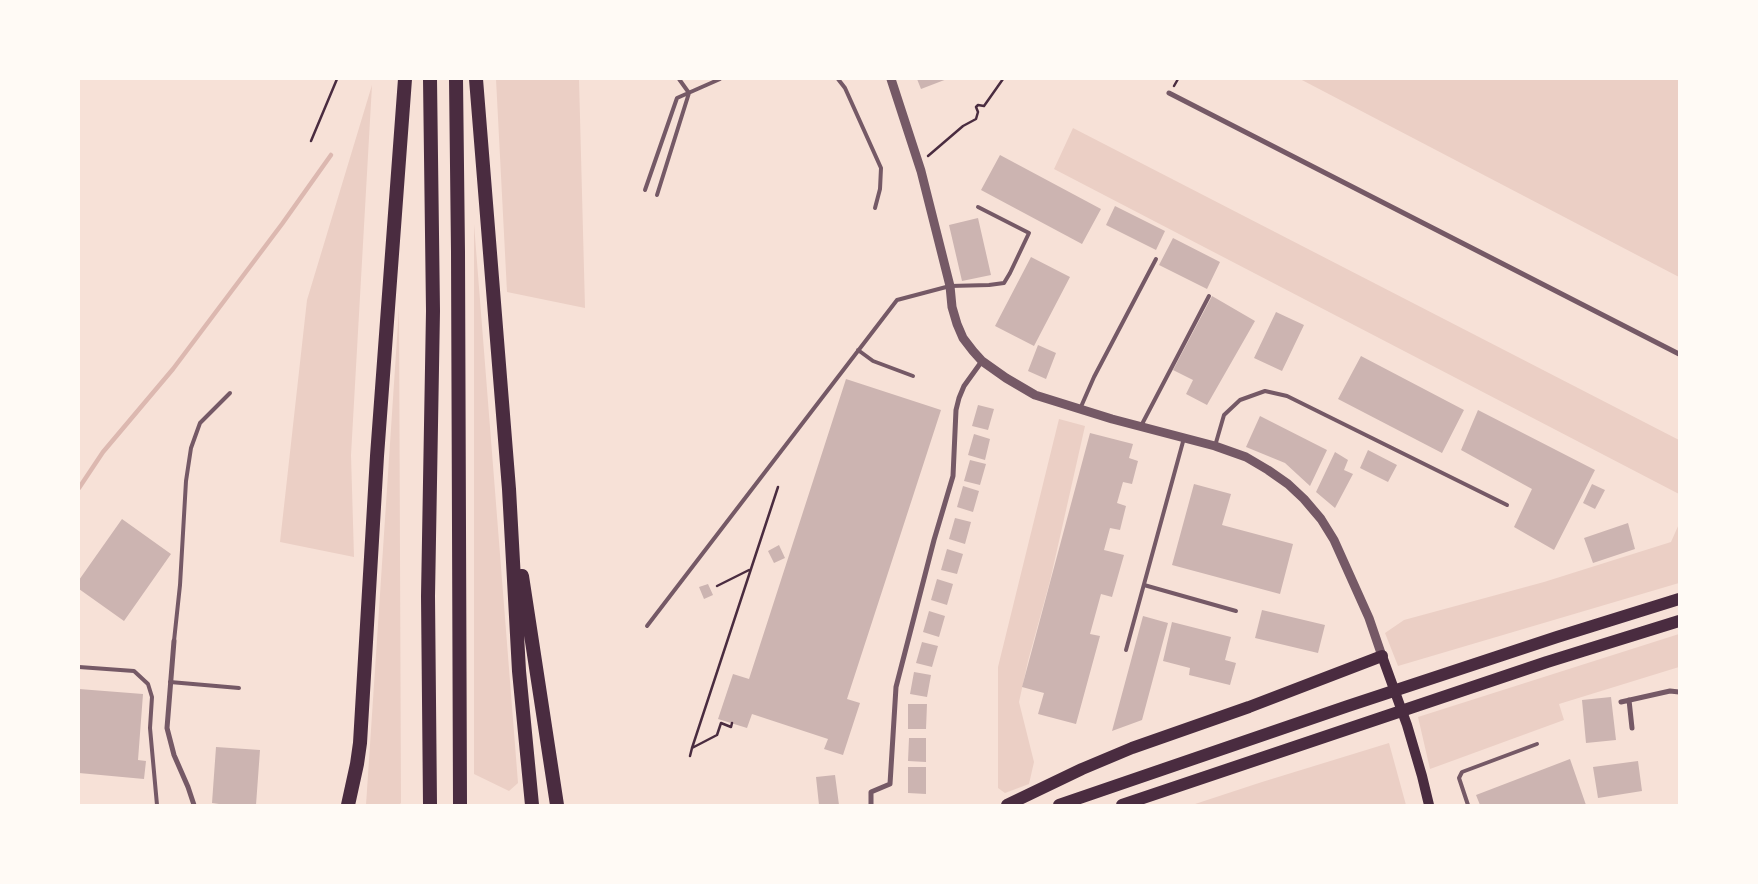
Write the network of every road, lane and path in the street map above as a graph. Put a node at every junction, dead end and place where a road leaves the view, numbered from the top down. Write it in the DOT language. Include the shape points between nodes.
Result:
graph roads {
  1 [pos="338,79"];
  2 [pos="405,79"];
  3 [pos="430,79"];
  4 [pos="456,79"];
  5 [pos="476,79"];
  6 [pos="679,79"];
  7 [pos="720,79"];
  8 [pos="838,79"];
  9 [pos="891,79"];
  10 [pos="1003,79"];
  11 [pos="689,93"];
  12 [pos="1169,93"];
  13 [pos="311,141"];
  14 [pos="920,168"];
  15 [pos="645,190"];
  16 [pos="657,195"];
  17 [pos="978,207"];
  18 [pos="875,208"];
  19 [pos="1156,259"];
  20 [pos="950,286"];
  21 [pos="1210,296"];
  22 [pos="858,350"];
  23 [pos="1679,354"];
  24 [pos="982,361"];
  25 [pos="913,376"];
  26 [pos="230,392"];
  27 [pos="1080,409"];
  28 [pos="1141,426"];
  29 [pos="1184,438"];
  30 [pos="1214,446"];
  31 [pos="778,487"];
  32 [pos="509,489"];
  33 [pos="1507,505"];
  34 [pos="751,570"];
  35 [pos="716,586"];
  36 [pos="1144,586"];
  37 [pos="1679,599"];
  38 [pos="1236,611"];
  39 [pos="1679,621"];
  40 [pos="647,626"];
  41 [pos="174,641"];
  42 [pos="1126,650"];
  43 [pos="1382,656"];
  44 [pos="79,667"];
  45 [pos="170,682"];
  46 [pos="239,688"];
  47 [pos="1679,692"];
  48 [pos="1629,700"];
  49 [pos="1621,702"];
  50 [pos="732,723"];
  51 [pos="1632,728"];
  52 [pos="1537,744"];
  53 [pos="692,748"];
  54 [pos="690,756"];
  55 [pos="157,805"];
  56 [pos="194,805"];
  57 [pos="348,805"];
  58 [pos="430,805"];
  59 [pos="460,805"];
  60 [pos="532,805"];
  61 [pos="557,805"];
  62 [pos="871,805"];
  63 [pos="1007,805"];
  64 [pos="1059,805"];
  65 [pos="1122,805"];
  66 [pos="1430,805"];
  67 [pos="1468,805"];
  1 -- 13 [label="path"];
  2 -- 57 [label="highway" via="360,733"];
  3 -- 58 [label="highway" via="433,311 428,596"];
  4 -- 59 [label="highway"];
  5 -- 32 [label="highway"];
  6 -- 11 [label="lane"];
  7 -- 11 [label="lane"];
  8 -- 18 [label="lane" via="880,168 880,189"];
  9 -- 14 [label="street"];
  10 -- 14 [label="path" via="984,106 976,107 976,119 963,126"];
  11 -- 15 [label="lane" via="677,98"];
  11 -- 16 [label="lane"];
  12 -- 23 [label="street"];
  14 -- 20 [label="street"];
  17 -- 20 [label="lane" via="1029,234 1004,283"];
  19 -- 27 [label="lane"];
  20 -- 22 [label="lane" via="897,300"];
  20 -- 24 [label="street" via="957,324 963,338"];
  21 -- 28 [label="lane"];
  22 -- 25 [label="lane" via="873,361"];
  22 -- 40 [label="lane"];
  24 -- 27 [label="street" via="1036,395"];
  24 -- 62 [label="street" via="964,386 956,410 953,476 896,688 890,784 871,792"];
  26 -- 41 [label="lane" via="200,423 191,448"];
  27 -- 28 [label="street"];
  28 -- 29 [label="street"];
  29 -- 30 [label="street"];
  29 -- 36 [label="lane"];
  30 -- 33 [label="lane" via="1224,415 1240,400 1265,391 1287,396"];
  30 -- 43 [label="street" via="1246,457 1268,470 1288,484 1321,519 1346,564"];
  31 -- 34 [label="path"];
  32 -- 60 [label="highway"];
  32 -- 61 [label="highway"];
  34 -- 35 [label="path"];
  34 -- 53 [label="path"];
  36 -- 38 [label="lane"];
  36 -- 42 [label="lane"];
  37 -- 64 [label="highway" via="1348,706"];
  39 -- 65 [label="highway"];
  41 -- 45 [label="street"];
  43 -- 63 [label="highway" via="1132,748"];
  43 -- 66 [label="main road" via="1407,725"];
  44 -- 55 [label="lane" via="134,671 148,684 152,697 150,728"];
  45 -- 46 [label="lane"];
  45 -- 56 [label="street" via="167,728"];
  47 -- 48 [label="street"];
  48 -- 49 [label="street"];
  48 -- 51 [label="street"];
  50 -- 53 [label="path" via="731,727 721,723 717,735"];
  52 -- 67 [label="lane" via="1462,772 1458,778"];
  53 -- 54 [label="path"];
}
